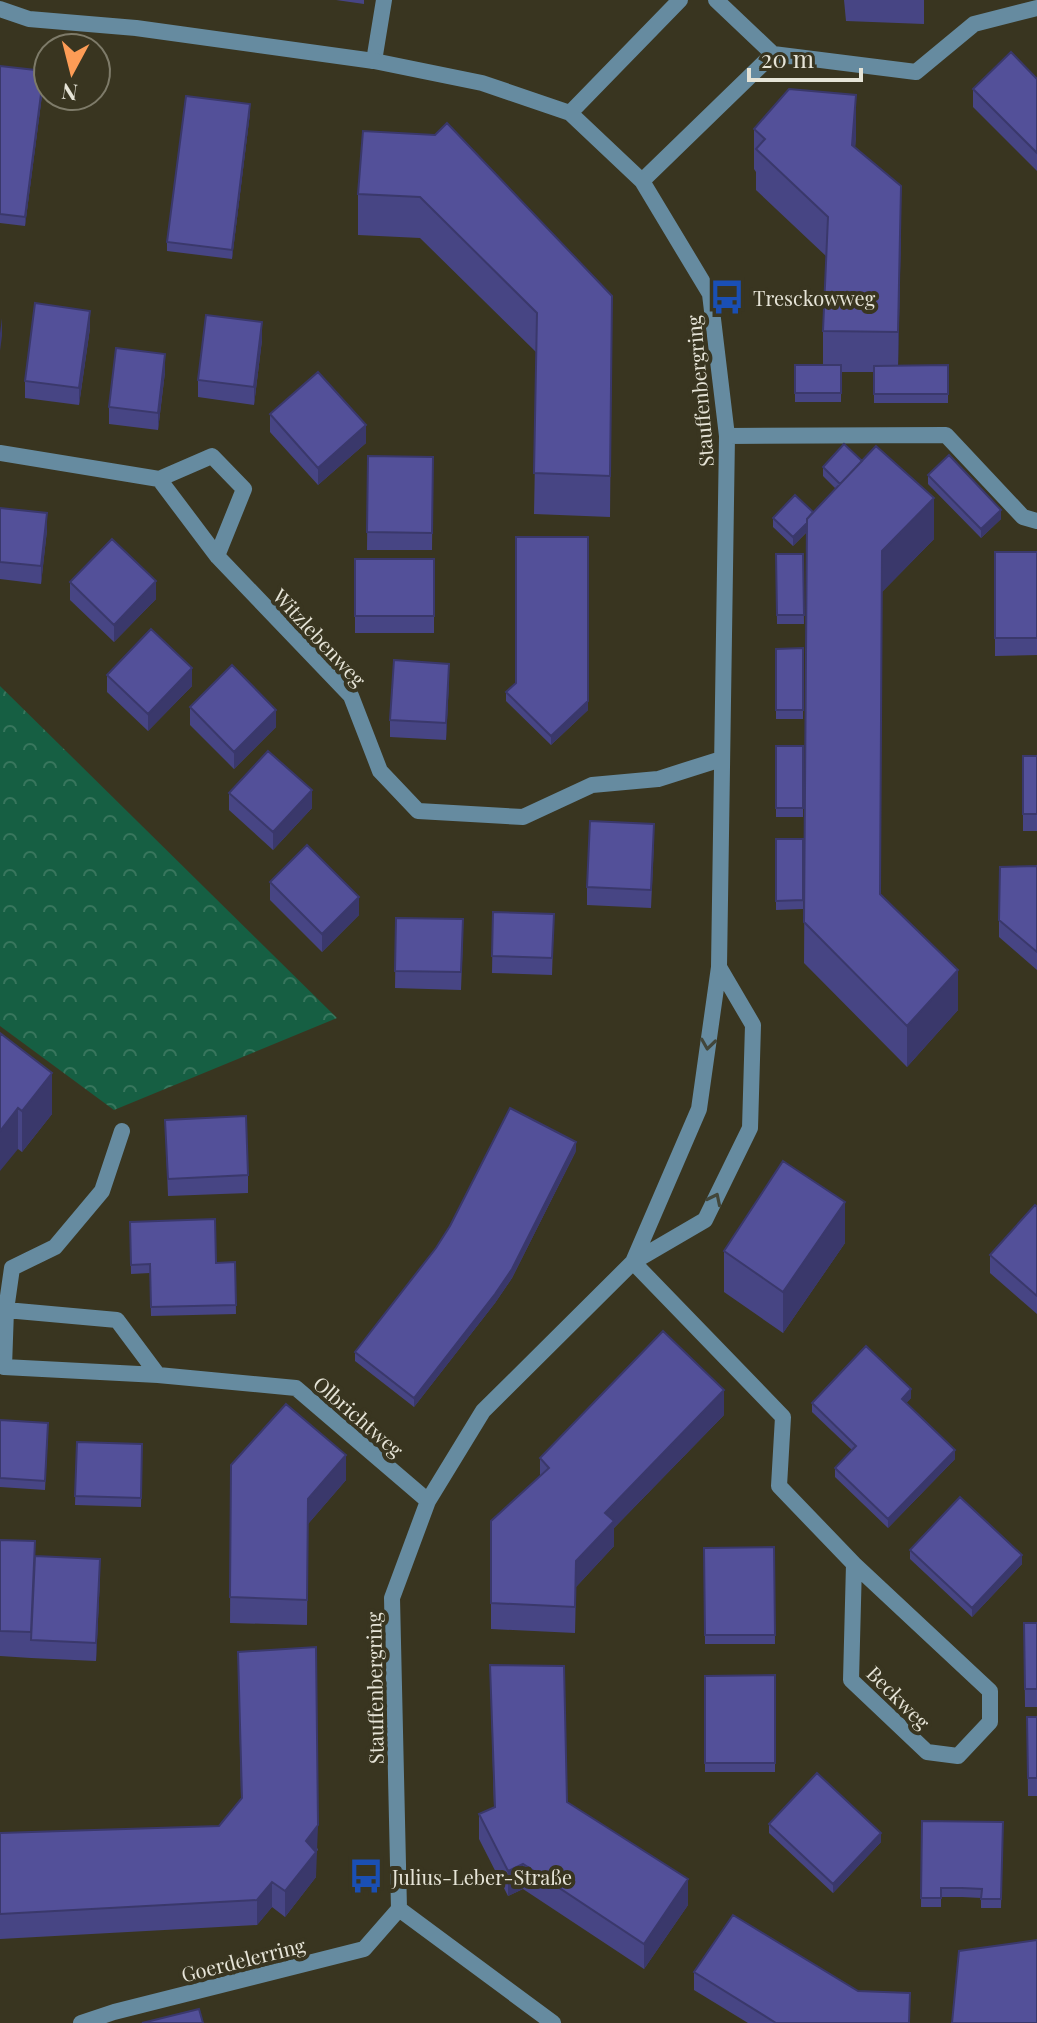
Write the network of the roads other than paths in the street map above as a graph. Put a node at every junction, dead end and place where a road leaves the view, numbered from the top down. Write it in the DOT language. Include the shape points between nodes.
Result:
graph roads {
  1 [pos="384,0"];
  2 [pos="680,0"];
  3 [pos="716,0"];
  4 [pos="1037,8"];
  5 [pos="0,9"];
  6 [pos="773,54"];
  7 [pos="374,61"];
  8 [pos="570,113"];
  9 [pos="642,181"];
  10 [pos="727,436"];
  11 [pos="0,453"];
  12 [pos="159,479"];
  13 [pos="1037,521"];
  14 [pos="217,556"];
  15 [pos="721,759"];
  16 [pos="719,967"];
  17 [pos="122,1131"];
  18 [pos="633,1262"];
  19 [pos="6,1310"];
  20 [pos="158,1375"];
  21 [pos="428,1501"];
  22 [pos="854,1564"];
  23 [pos="399,1909"];
  24 [pos="547,2021"];
  25 [pos="81,2023"];
  1 -- 7 [label="street"];
  2 -- 8 [label="street"];
  3 -- 6 [label="street"];
  4 -- 6 [label="street" via="974,24 916,72"];
  5 -- 7 [label="street, Stauffenbergring" via="29,19"];
  6 -- 9 [label="street"];
  7 -- 8 [label="street, Stauffenbergring" via="482,83"];
  8 -- 9 [label="street, Stauffenbergring"];
  9 -- 10 [label="street, Stauffenbergring" via="710,294"];
  10 -- 13 [label="street" via="946,435 1023,517"];
  10 -- 15 [label="street, Stauffenbergring"];
  11 -- 12 [label="street"];
  12 -- 14 [label="street, Witzlebenweg"];
  12 -- 14 [label="street" via="212,456 244,489"];
  14 -- 15 [label="street, Witzlebenweg" via="351,696 380,771 418,811 523,817 592,785 658,779"];
  15 -- 16 [label="street, Stauffenbergring"];
  16 -- 18 [label="street, Stauffenbergring, one-way" via="699,1109"];
  18 -- 16 [label="street, Stauffenbergring, one-way" via="705,1220 750,1128 753,1025"];
  17 -- 19 [label="street, Olbrichtweg" via="102,1191 55,1247 12,1268"];
  18 -- 21 [label="street, Stauffenbergring" via="483,1411"];
  18 -- 22 [label="street, Beckweg" via="783,1417 779,1486"];
  19 -- 20 [label="street" via="117,1320"];
  19 -- 20 [label="street, Olbrichtweg" via="4,1367"];
  20 -- 21 [label="street, Olbrichtweg" via="296,1388"];
  21 -- 23 [label="street, Stauffenbergring" via="392,1598"];
  22 -- 22 [label="street, Beckweg" via="990,1691 990,1722 958,1756 927,1752 851,1680"];
  23 -- 24 [label="street"];
  23 -- 25 [label="street, Goerdelerring" via="364,1949"];
}
